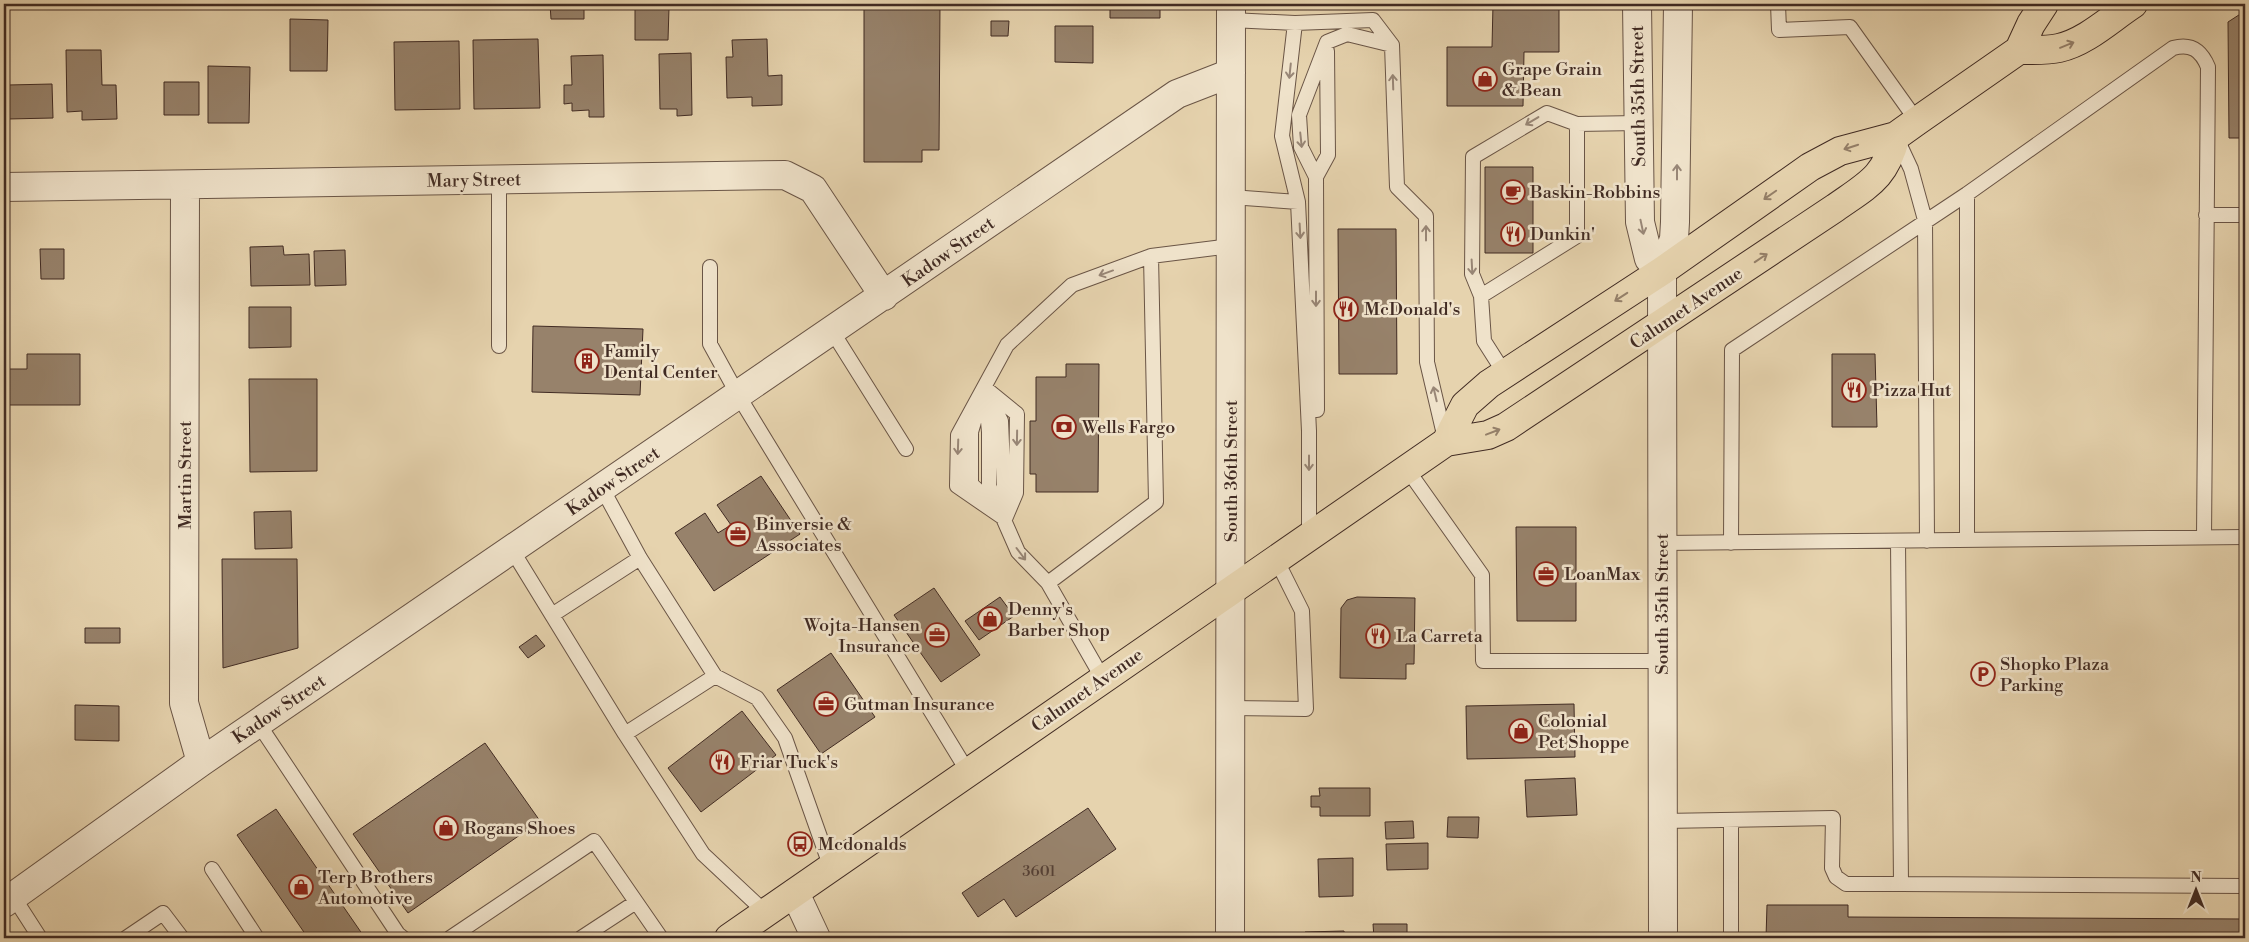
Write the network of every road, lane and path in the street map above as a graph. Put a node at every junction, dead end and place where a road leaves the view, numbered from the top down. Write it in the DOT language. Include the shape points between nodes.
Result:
graph roads {
  1 [pos="1637,4"];
  2 [pos="1678,4"];
  3 [pos="1778,4"];
  4 [pos="2044,4"];
  5 [pos="2133,4"];
  6 [pos="1231,12"];
  7 [pos="1295,23"];
  8 [pos="1327,42"];
  9 [pos="1392,45"];
  10 [pos="2019,50"];
  11 [pos="1231,72"];
  12 [pos="1638,123"];
  13 [pos="1577,124"];
  14 [pos="1906,129"];
  15 [pos="1316,177"];
  16 [pos="499,180"];
  17 [pos="185,185"];
  18 [pos="4,187"];
  19 [pos="1967,194"];
  20 [pos="1231,197"];
  21 [pos="1298,202"];
  22 [pos="2245,215"];
  23 [pos="2206,216"];
  24 [pos="1925,220"];
  25 [pos="1231,246"];
  26 [pos="1152,256"];
  27 [pos="710,267"];
  28 [pos="1662,271"];
  29 [pos="884,296"];
  30 [pos="1481,296"];
  31 [pos="1662,324"];
  32 [pos="832,331"];
  33 [pos="499,346"];
  34 [pos="1505,374"];
  35 [pos="984,388"];
  36 [pos="738,395"];
  37 [pos="1309,431"];
  38 [pos="1446,442"];
  39 [pos="906,449"];
  40 [pos="1407,469"];
  41 [pos="602,488"];
  42 [pos="1005,519"];
  43 [pos="1309,537"];
  44 [pos="2204,537"];
  45 [pos="2245,537"];
  46 [pos="1967,540"];
  47 [pos="1898,541"];
  48 [pos="1927,541"];
  49 [pos="1662,543"];
  50 [pos="1731,543"];
  51 [pos="512,550"];
  52 [pos="640,558"];
  53 [pos="1276,559"];
  54 [pos="1048,583"];
  55 [pos="1230,592"];
  56 [pos="552,615"];
  57 [pos="1662,661"];
  58 [pos="715,676"];
  59 [pos="1103,679"];
  60 [pos="1230,708"];
  61 [pos="258,723"];
  62 [pos="625,734"];
  63 [pos="201,762"];
  64 [pos="968,772"];
  65 [pos="1731,820"];
  66 [pos="1662,821"];
  67 [pos="831,868"];
  68 [pos="212,869"];
  69 [pos="1901,884"];
  70 [pos="2245,886"];
  71 [pos="795,893"];
  72 [pos="8,899"];
  73 [pos="636,902"];
  74 [pos="766,913"];
  75 [pos="40,938"];
  76 [pos="126,938"];
  77 [pos="182,938"];
  78 [pos="257,938"];
  79 [pos="403,938"];
  80 [pos="450,938"];
  81 [pos="580,938"];
  82 [pos="661,938"];
  83 [pos="729,938"];
  84 [pos="816,938"];
  85 [pos="1230,938"];
  86 [pos="1663,938"];
  87 [pos="1731,938"];
  1 -- 12 [label="street, South 35th Street"];
  28 -- 2 [label="street, South 35th Street, one-way" via="1674,239"];
  3 -- 14 [label="lane" via="1779,30 1850,28"];
  4 -- 10 [label="main road"];
  10 -- 5 [label="main road, one-way" via="2050,50 2067,46"];
  6 -- 7 [label="lane"];
  6 -- 11 [label="street, South 36th Street"];
  7 -- 9 [label="lane" via="1373,20"];
  7 -- 21 [label="lane, one-way" via="1282,136"];
  8 -- 9 [label="lane" via="1347,34"];
  8 -- 15 [label="lane" via="1328,154"];
  8 -- 15 [label="lane, one-way" via="1299,115 1300,147"];
  38 -- 9 [label="lane, one-way" via="1427,362 1426,216 1397,187"];
  10 -- 14 [label="main road, Calumet Avenue"];
  11 -- 20 [label="street, South 36th Street"];
  11 -- 29 [label="street, Kadow Street" via="1177,94"];
  12 -- 13 [label="lane"];
  12 -- 28 [label="street, South 35th Street, one-way" via="1640,222 1649,259"];
  13 -- 30 [label="lane" via="1578,236"];
  13 -- 30 [label="lane, one-way" via="1547,113 1473,157 1472,274"];
  14 -- 24 [label="lane" via="1911,169"];
  14 -- 28 [label="main road, Calumet Avenue, one-way" via="1825,158"];
  31 -- 14 [label="main road, Calumet Avenue, one-way" via="1869,183 1888,162"];
  15 -- 37 [label="lane, one-way" via="1317,418"];
  16 -- 17 [label="street, Mary Street"];
  16 -- 29 [label="street, Mary Street" via="785,175 813,189"];
  16 -- 33 [label="lane"];
  17 -- 18 [label="street, Mary Street"];
  17 -- 63 [label="street, Martin Street" via="184,703"];
  19 -- 23 [label="lane" via="2173,48 2184,45 2204,57 2208,67"];
  19 -- 24 [label="lane"];
  19 -- 46 [label="lane"];
  20 -- 21 [label="lane"];
  20 -- 25 [label="street, South 36th Street"];
  21 -- 37 [label="lane, one-way"];
  22 -- 23 [label="lane"];
  23 -- 44 [label="lane"];
  24 -- 48 [label="lane"];
  24 -- 50 [label="lane" via="1732,350"];
  25 -- 26 [label="lane"];
  25 -- 55 [label="street, South 36th Street"];
  26 -- 35 [label="lane, one-way" via="1072,284 1007,346"];
  26 -- 54 [label="lane" via="1156,502"];
  27 -- 36 [label="lane" via="710,344"];
  28 -- 31 [label="street, South 35th Street"];
  28 -- 34 [label="main road, Calumet Avenue, one-way"];
  29 -- 32 [label="street, Kadow Street"];
  30 -- 34 [label="lane" via="1484,341"];
  38 -- 31 [label="main road, Calumet Avenue, one-way" via="1478,437 1506,426"];
  31 -- 49 [label="street, South 35th Street"];
  32 -- 36 [label="street, Kadow Street"];
  32 -- 39 [label="lane"];
  34 -- 38 [label="main road, Calumet Avenue" via="1480,390 1465,405"];
  35 -- 42 [label="lane" via="989,432 989,486"];
  35 -- 42 [label="lane, one-way" via="1017,414 1016,493"];
  35 -- 42 [label="lane, one-way" via="958,435 957,486"];
  36 -- 41 [label="street, Kadow Street"];
  36 -- 64 [label="lane"];
  37 -- 43 [label="lane, one-way"];
  38 -- 40 [label="main road, Calumet Avenue"];
  40 -- 43 [label="main road, Calumet Avenue"];
  40 -- 57 [label="lane" via="1482,575 1483,661"];
  41 -- 51 [label="street, Kadow Street"];
  41 -- 52 [label="lane"];
  42 -- 54 [label="lane, one-way" via="1018,552"];
  43 -- 53 [label="main road, Calumet Avenue"];
  44 -- 45 [label="lane"];
  44 -- 46 [label="lane"];
  46 -- 48 [label="lane"];
  47 -- 48 [label="lane"];
  47 -- 50 [label="lane"];
  47 -- 69 [label="lane"];
  49 -- 50 [label="lane"];
  49 -- 57 [label="street, South 35th Street"];
  51 -- 56 [label="lane"];
  51 -- 61 [label="street, Kadow Street"];
  52 -- 56 [label="lane"];
  52 -- 58 [label="lane"];
  53 -- 55 [label="main road, Calumet Avenue"];
  53 -- 60 [label="lane" via="1302,611 1306,709"];
  54 -- 59 [label="lane"];
  55 -- 59 [label="main road, Calumet Avenue"];
  55 -- 60 [label="street, South 36th Street"];
  56 -- 62 [label="lane"];
  57 -- 66 [label="street, South 35th Street"];
  58 -- 62 [label="lane"];
  58 -- 67 [label="lane" via="757,698 785,738"];
  59 -- 64 [label="main road, Calumet Avenue"];
  60 -- 85 [label="street, South 36th Street"];
  61 -- 63 [label="street, Kadow Street"];
  61 -- 79 [label="lane"];
  62 -- 74 [label="lane" via="703,854"];
  63 -- 72 [label="street, Kadow Street"];
  64 -- 67 [label="main road, Calumet Avenue"];
  65 -- 66 [label="lane"];
  65 -- 69 [label="lane" via="1833,818 1832,868 1836,877 1846,884"];
  65 -- 87 [label="lane"];
  66 -- 86 [label="street, South 35th Street"];
  67 -- 71 [label="main road, Calumet Avenue"];
  68 -- 78 [label="lane"];
  69 -- 70 [label="lane"];
  71 -- 74 [label="main road, Calumet Avenue"];
  71 -- 84 [label="street"];
  72 -- 75 [label="lane"];
  73 -- 80 [label="lane" via="594,841"];
  73 -- 81 [label="lane"];
  73 -- 82 [label="lane"];
  74 -- 83 [label="main road, Calumet Avenue"];
  76 -- 77 [label="lane" via="163,913"];
}
